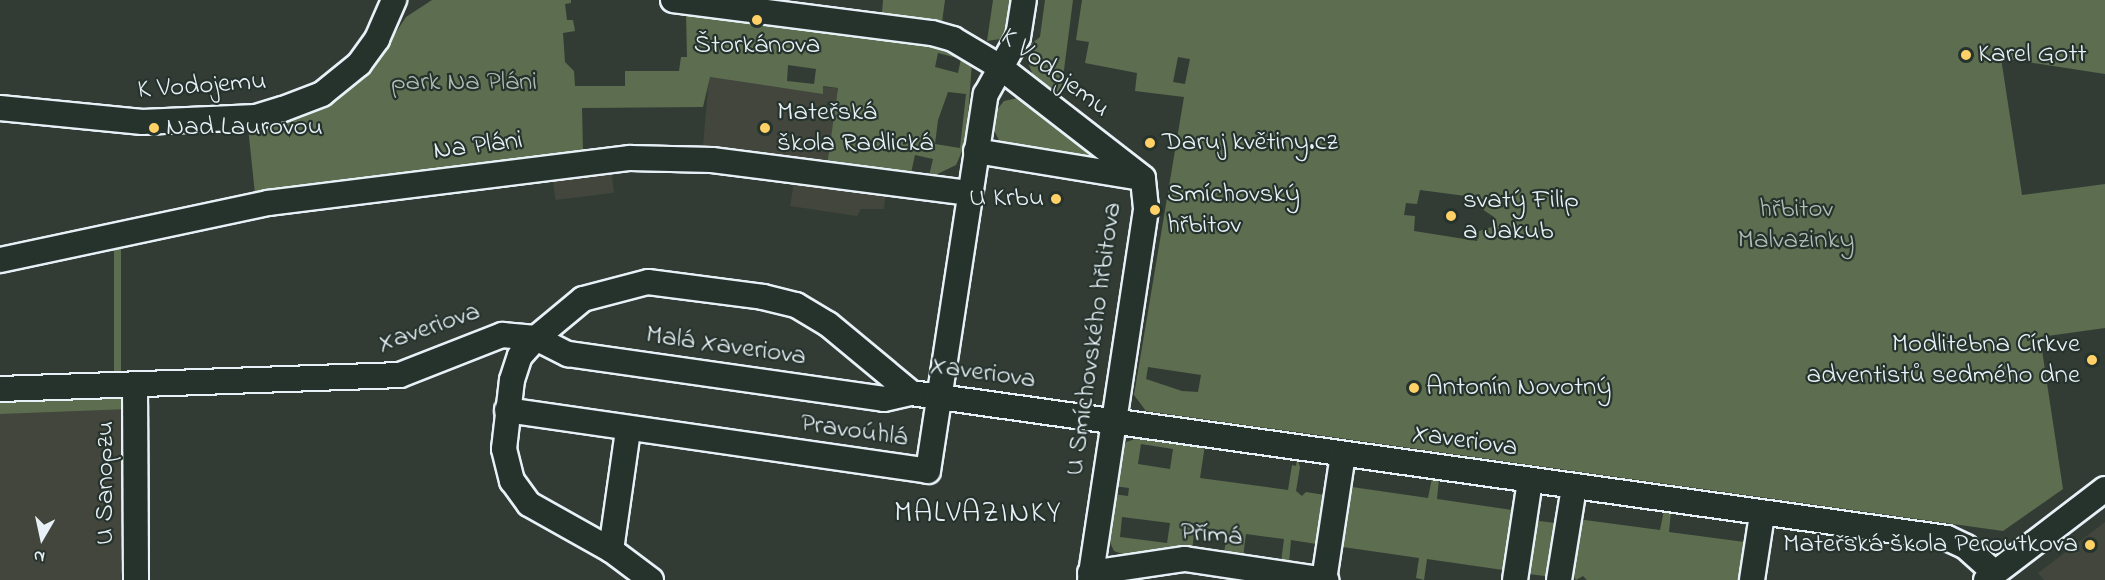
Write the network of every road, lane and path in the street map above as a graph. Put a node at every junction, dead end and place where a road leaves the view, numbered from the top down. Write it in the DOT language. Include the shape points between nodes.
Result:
graph roads {
  1 [pos="394,0"];
  2 [pos="682,0"];
  3 [pos="1024,0"];
  4 [pos="1000,67"];
  5 [pos="0,108"];
  6 [pos="976,151"];
  7 [pos="1143,178"];
  8 [pos="968,193"];
  9 [pos="0,260"];
  10 [pos="536,338"];
  11 [pos="135,386"];
  12 [pos="0,389"];
  13 [pos="911,393"];
  14 [pos="940,398"];
  15 [pos="507,410"];
  16 [pos="1112,421"];
  17 [pos="628,430"];
  18 [pos="1343,454"];
  19 [pos="1530,481"];
  20 [pos="1574,487"];
  21 [pos="2105,489"];
  22 [pos="1762,515"];
  23 [pos="611,550"];
  24 [pos="1090,576"];
  25 [pos="1990,576"];
  26 [pos="136,580"];
  27 [pos="651,580"];
  28 [pos="1325,580"];
  29 [pos="1515,580"];
  30 [pos="1559,580"];
  31 [pos="1752,580"];
  1 -- 5 [label="street, K Vodojemu" via="377,39 359,64 322,94 274,112 255,117 142,122"];
  2 -- 4 [label="street, K Vodojemu" via="932,33 970,48"];
  3 -- 4 [label="street" via="1018,37"];
  4 -- 6 [label="street, Pravoúhlá" via="986,94"];
  4 -- 7 [label="street, K Vodojemu"];
  6 -- 7 [label="street"];
  6 -- 8 [label="street, Pravoúhlá"];
  7 -- 16 [label="street, U Smíchovského hřbitova" via="1146,208"];
  8 -- 9 [label="street, Na Pláni" via="712,160 630,158 268,203"];
  8 -- 14 [label="street, Pravoúhlá"];
  10 -- 11 [label="street, Xaveriova" via="502,335 400,375"];
  10 -- 13 [label="street, Malá Xaveriova" via="568,354 884,399"];
  10 -- 13 [label="street, Xaveriova" via="583,299 638,284 763,297 796,305 828,324"];
  10 -- 15 [label="street" via="520,356"];
  11 -- 12 [label="street, Xaveriova"];
  11 -- 26 [label="street, U Sanopzu"];
  13 -- 14 [label="street, Xaveriova"];
  14 -- 16 [label="street, Xaveriova"];
  14 -- 17 [label="street, Pravoúhlá" via="928,471"];
  15 -- 17 [label="street, Pravoúhlá"];
  15 -- 23 [label="street" via="504,449 512,481 529,504"];
  16 -- 18 [label="street, Xaveriova"];
  16 -- 24 [label="street, U Smíchovského hřbitova"];
  17 -- 23 [label="street"];
  18 -- 19 [label="street, Xaveriova"];
  18 -- 28 [label="street"];
  19 -- 20 [label="street, Xaveriova"];
  19 -- 29 [label="street"];
  20 -- 22 [label="street, Xaveriova"];
  20 -- 30 [label="street"];
  21 -- 25 [label="street"];
  22 -- 25 [label="street, Xaveriova" via="1947,538 1966,547"];
  22 -- 31 [label="street"];
  23 -- 27 [label="street"];
  24 -- 28 [label="street, Přímá" via="1185,559"];
}
